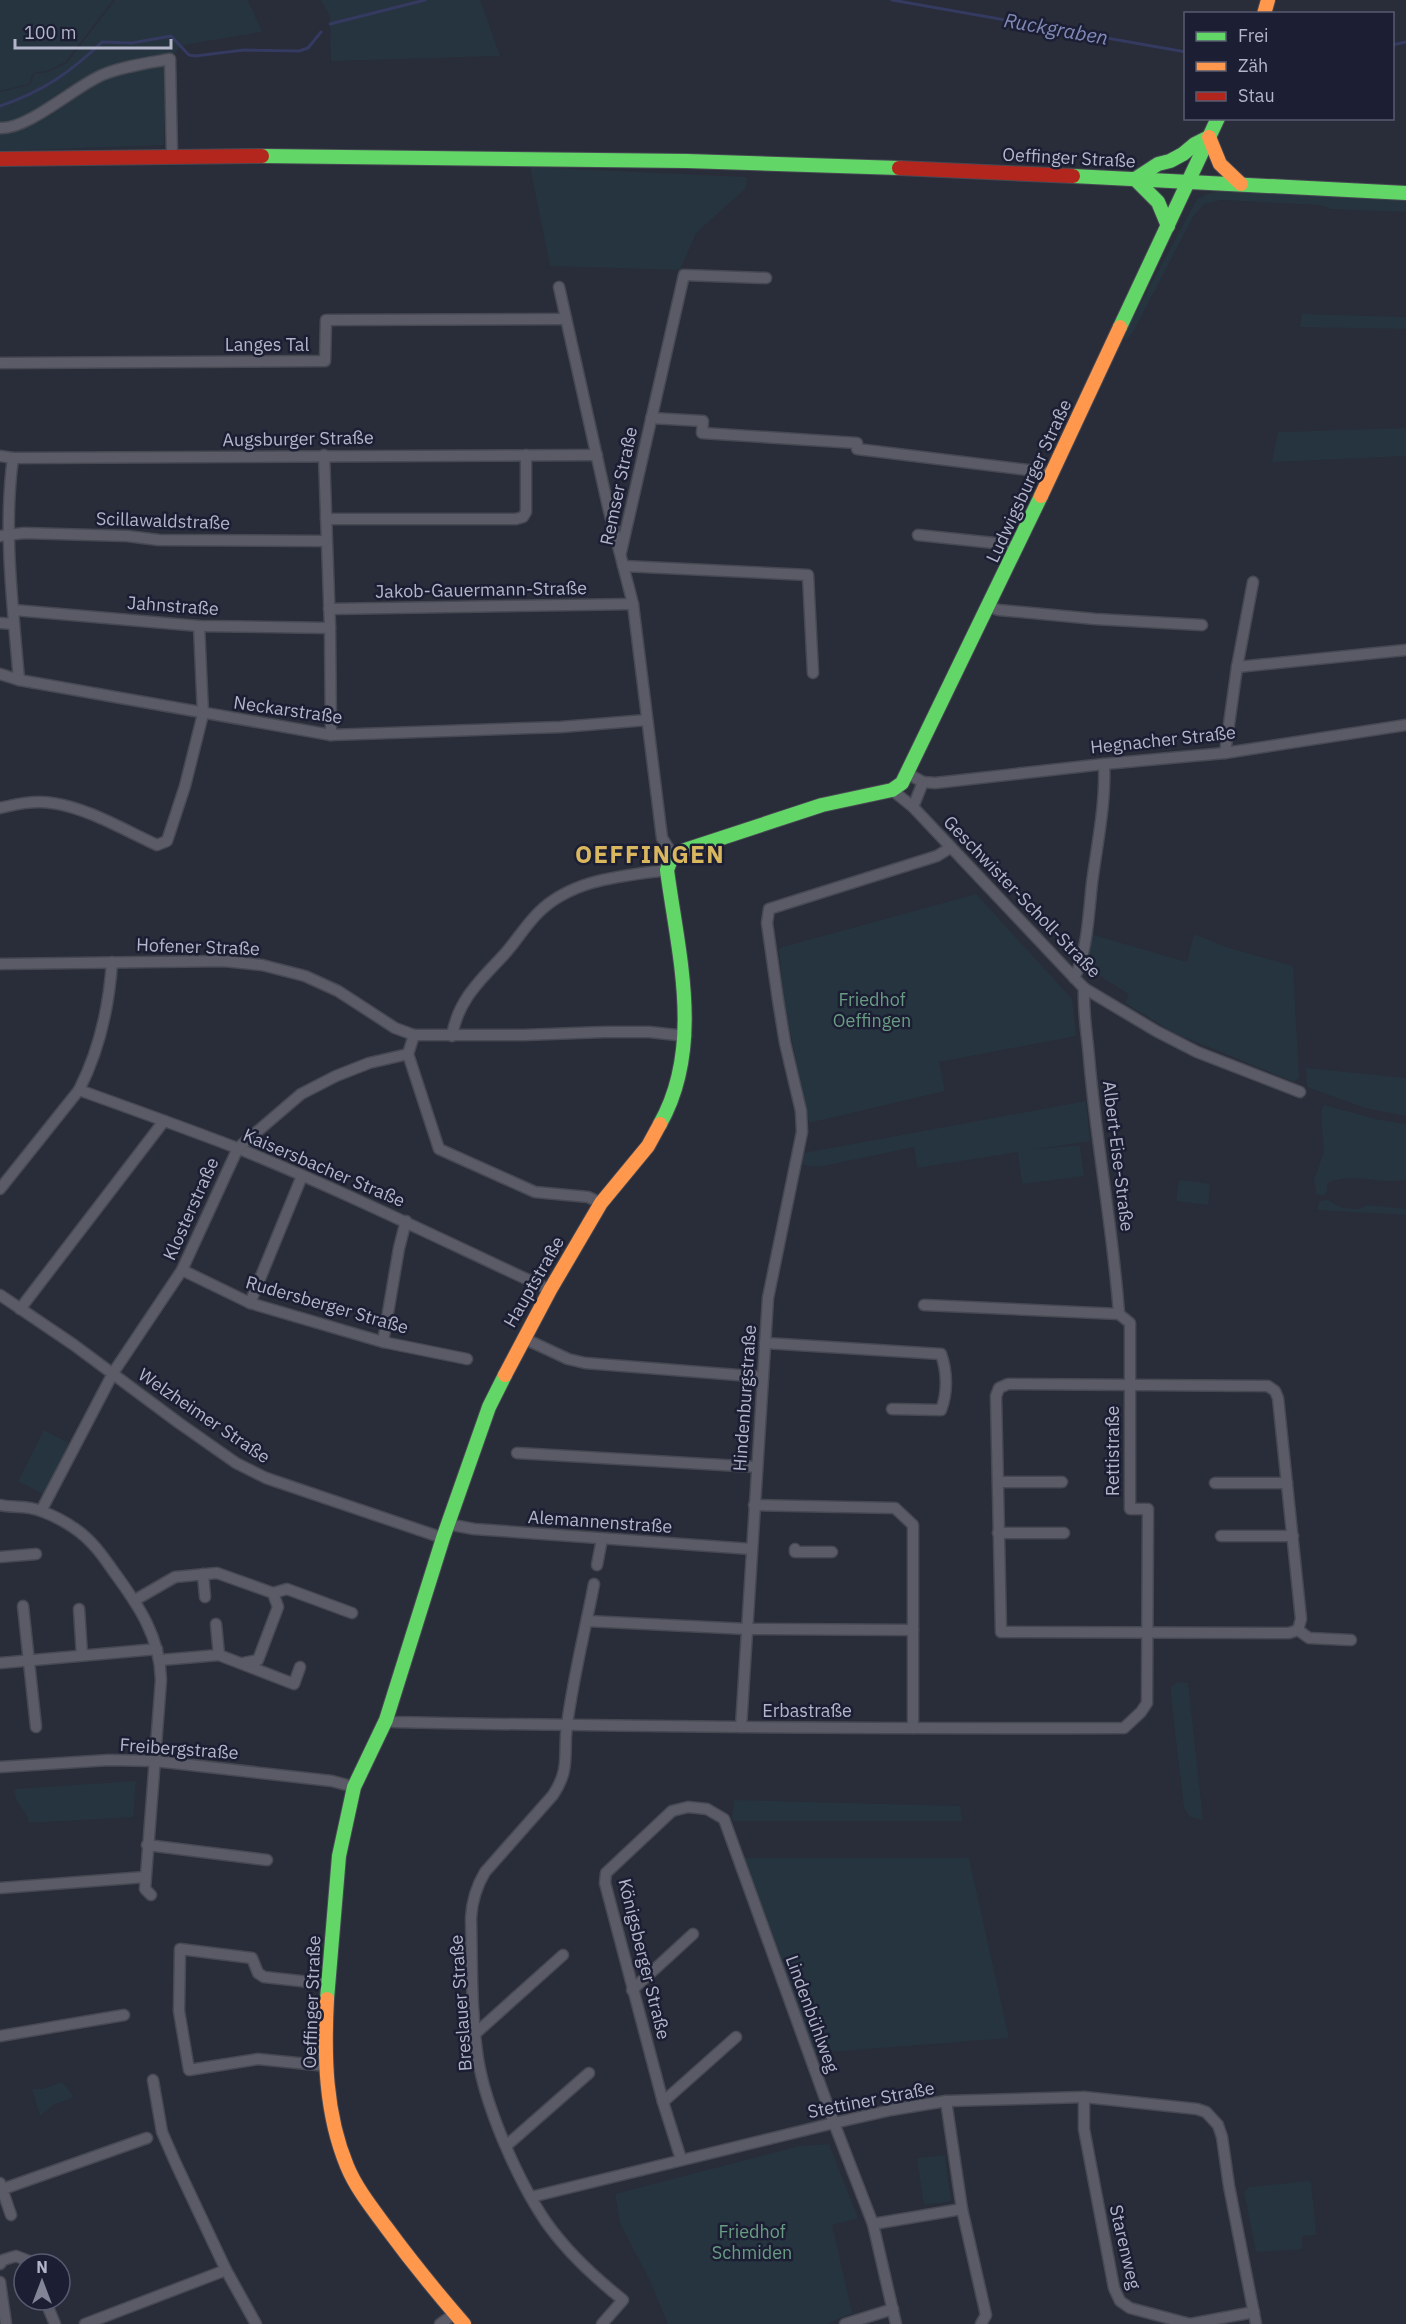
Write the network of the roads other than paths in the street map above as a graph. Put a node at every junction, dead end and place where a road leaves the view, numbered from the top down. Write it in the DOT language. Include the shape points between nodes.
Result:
graph roads {
  1 [pos="1217,120"];
  2 [pos="0,128"];
  3 [pos="1209,137"];
  4 [pos="172,155"];
  5 [pos="0,159"];
  6 [pos="1135,179"];
  7 [pos="1189,181"];
  8 [pos="1241,184"];
  9 [pos="1406,193"];
  10 [pos="1168,226"];
  11 [pos="766,278"];
  12 [pos="559,287"];
  13 [pos="566,319"];
  14 [pos="0,363"];
  15 [pos="651,418"];
  16 [pos="324,455"];
  17 [pos="526,455"];
  18 [pos="597,455"];
  19 [pos="0,456"];
  20 [pos="13,458"];
  21 [pos="1052,472"];
  22 [pos="326,519"];
  23 [pos="5,535"];
  24 [pos="918,535"];
  25 [pos="326,541"];
  26 [pos="1016,548"];
  27 [pos="620,554"];
  28 [pos="623,567"];
  29 [pos="1253,582"];
  30 [pos="633,604"];
  31 [pos="989,607"];
  32 [pos="329,609"];
  33 [pos="14,610"];
  34 [pos="0,623"];
  35 [pos="14,624"];
  36 [pos="1202,625"];
  37 [pos="199,626"];
  38 [pos="330,628"];
  39 [pos="1406,650"];
  40 [pos="1237,667"];
  41 [pos="813,673"];
  42 [pos="0,674"];
  43 [pos="19,680"];
  44 [pos="203,714"];
  45 [pos="647,720"];
  46 [pos="1406,725"];
  47 [pos="331,735"];
  48 [pos="1225,753"];
  49 [pos="1104,764"];
  50 [pos="908,774"];
  51 [pos="923,782"];
  52 [pos="892,790"];
  53 [pos="913,807"];
  54 [pos="0,808"];
  55 [pos="950,848"];
  56 [pos="673,855"];
  57 [pos="667,870"];
  58 [pos="112,962"];
  59 [pos="0,964"];
  60 [pos="1074,978"];
  61 [pos="1084,988"];
  62 [pos="414,1035"];
  63 [pos="452,1036"];
  64 [pos="686,1036"];
  65 [pos="408,1054"];
  66 [pos="79,1090"];
  67 [pos="1300,1092"];
  68 [pos="164,1121"];
  69 [pos="237,1148"];
  70 [pos="302,1176"];
  71 [pos="0,1189"];
  72 [pos="601,1203"];
  73 [pos="406,1221"];
  74 [pos="182,1270"];
  75 [pos="550,1290"];
  76 [pos="0,1295"];
  77 [pos="250,1303"];
  78 [pos="924,1305"];
  79 [pos="20,1309"];
  80 [pos="1119,1314"];
  81 [pos="523,1338"];
  82 [pos="383,1342"];
  83 [pos="765,1343"];
  84 [pos="467,1359"];
  85 [pos="111,1376"];
  86 [pos="762,1377"];
  87 [pos="1130,1386"];
  88 [pos="892,1409"];
  89 [pos="518,1453"];
  90 [pos="757,1467"];
  91 [pos="998,1482"];
  92 [pos="1062,1482"];
  93 [pos="1215,1483"];
  94 [pos="1287,1483"];
  95 [pos="0,1505"];
  96 [pos="754,1505"];
  97 [pos="41,1511"];
  98 [pos="447,1524"];
  99 [pos="998,1533"];
  100 [pos="1064,1533"];
  101 [pos="1221,1536"];
  102 [pos="1293,1536"];
  103 [pos="443,1538"];
  104 [pos="602,1539"];
  105 [pos="751,1549"];
  106 [pos="795,1549"];
  107 [pos="832,1552"];
  108 [pos="36,1554"];
  109 [pos="0,1557"];
  110 [pos="597,1565"];
  111 [pos="203,1574"];
  112 [pos="594,1584"];
  113 [pos="273,1593"];
  114 [pos="205,1597"];
  115 [pos="135,1600"];
  116 [pos="23,1606"];
  117 [pos="79,1609"];
  118 [pos="352,1613"];
  119 [pos="587,1621"];
  120 [pos="216,1624"];
  121 [pos="747,1629"];
  122 [pos="913,1629"];
  123 [pos="1298,1630"];
  124 [pos="1148,1632"];
  125 [pos="1351,1640"];
  126 [pos="159,1654"];
  127 [pos="82,1655"];
  128 [pos="219,1655"];
  129 [pos="30,1661"];
  130 [pos="0,1663"];
  131 [pos="240,1663"];
  132 [pos="300,1667"];
  133 [pos="386,1720"];
  134 [pos="567,1725"];
  135 [pos="36,1727"];
  136 [pos="741,1727"];
  137 [pos="913,1728"];
  138 [pos="155,1761"];
  139 [pos="0,1767"];
  140 [pos="354,1787"];
  141 [pos="724,1820"];
  142 [pos="147,1845"];
  143 [pos="267,1860"];
  144 [pos="145,1877"];
  145 [pos="0,1888"];
  146 [pos="151,1895"];
  147 [pos="693,1934"];
  148 [pos="563,1955"];
  149 [pos="328,1984"];
  150 [pos="632,1990"];
  151 [pos="124,2015"];
  152 [pos="476,2033"];
  153 [pos="0,2036"];
  154 [pos="736,2037"];
  155 [pos="327,2066"];
  156 [pos="588,2073"];
  157 [pos="153,2080"];
  158 [pos="1084,2097"];
  159 [pos="946,2101"];
  160 [pos="663,2102"];
  161 [pos="834,2123"];
  162 [pos="147,2138"];
  163 [pos="506,2146"];
  164 [pos="681,2159"];
  165 [pos="1,2187"];
  166 [pos="531,2197"];
  167 [pos="962,2209"];
  168 [pos="11,2215"];
  169 [pos="873,2224"];
  170 [pos="226,2270"];
  171 [pos="0,2282"];
  172 [pos="893,2309"];
  173 [pos="1254,2312"];
  174 [pos="459,2319"];
  175 [pos="6,2324"];
  176 [pos="85,2324"];
  177 [pos="256,2324"];
  178 [pos="440,2324"];
  179 [pos="602,2324"];
  180 [pos="845,2324"];
  181 [pos="896,2324"];
  182 [pos="982,2324"];
  183 [pos="1256,2324"];
  1 -- 3 [label="street, Ludwigsburger Straße"];
  2 -- 4 [label="street" via="8,129 30,118 116,69 170,59"];
  3 -- 6 [label="street"];
  3 -- 7 [label="street, Ludwigsburger Straße"];
  3 -- 8 [label="street" via="1220,164"];
  4 -- 5 [label="street, Oeffinger Straße"];
  4 -- 6 [label="street, Oeffinger Straße" via="687,161"];
  6 -- 7 [label="street, Oeffinger Straße"];
  6 -- 10 [label="street" via="1161,207"];
  7 -- 8 [label="street, Oeffinger Straße"];
  7 -- 10 [label="street, Ludwigsburger Straße"];
  8 -- 9 [label="street, Oeffinger Straße"];
  10 -- 21 [label="street, Ludwigsburger Straße"];
  11 -- 15 [label="street, Remser Straße" via="684,275"];
  12 -- 13 [label="street"];
  13 -- 14 [label="street, Langes Tal" via="326,321 325,361"];
  13 -- 18 [label="street"];
  15 -- 21 [label="street" via="703,421 702,433 857,446"];
  15 -- 27 [label="street, Remser Straße"];
  16 -- 17 [label="street, Augsburger Straße"];
  16 -- 20 [label="street, Augsburger Straße"];
  16 -- 22 [label="street"];
  17 -- 18 [label="street, Augsburger Straße"];
  17 -- 22 [label="street" via="523,517"];
  18 -- 27 [label="street"];
  19 -- 20 [label="street, Augsburger Straße"];
  20 -- 23 [label="street"];
  21 -- 26 [label="street, Ludwigsburger Straße"];
  22 -- 25 [label="street"];
  23 -- 25 [label="street, Scillawaldstraße"];
  23 -- 33 [label="street"];
  24 -- 26 [label="street"];
  25 -- 32 [label="street"];
  26 -- 31 [label="street, Ludwigsburger Straße"];
  27 -- 28 [label="street, Remser Straße"];
  28 -- 30 [label="street, Remser Straße"];
  28 -- 41 [label="street" via="808,575"];
  29 -- 40 [label="street"];
  30 -- 32 [label="street, Jakob-Gauermann-Straße"];
  30 -- 45 [label="street, Remser Straße"];
  31 -- 36 [label="street" via="1095,619"];
  31 -- 50 [label="street, Ludwigsburger Straße"];
  32 -- 38 [label="street"];
  33 -- 35 [label="street"];
  33 -- 37 [label="street, Jahnstraße"];
  34 -- 35 [label="street"];
  35 -- 43 [label="street"];
  37 -- 38 [label="street, Jahnstraße"];
  37 -- 44 [label="street"];
  38 -- 47 [label="street"];
  39 -- 40 [label="street"];
  40 -- 48 [label="street"];
  42 -- 43 [label="street, Neckarstraße"];
  43 -- 44 [label="street, Neckarstraße"];
  44 -- 47 [label="street, Neckarstraße"];
  44 -- 54 [label="street" via="170,837 164,843 157,845 58,804 34,802"];
  45 -- 47 [label="street, Neckarstraße"];
  45 -- 56 [label="street, Remser Straße" via="662,838"];
  46 -- 48 [label="street, Hegnacher Straße"];
  48 -- 49 [label="street, Hegnacher Straße"];
  49 -- 51 [label="street, Hegnacher Straße"];
  49 -- 60 [label="street" via="1088,917"];
  50 -- 51 [label="street"];
  50 -- 52 [label="street, Ludwigsburger Straße"];
  51 -- 53 [label="street"];
  52 -- 53 [label="street, Geschwister-Scholl-Straße"];
  52 -- 56 [label="street" via="822,805"];
  53 -- 55 [label="street, Geschwister-Scholl-Straße"];
  55 -- 60 [label="street, Geschwister-Scholl-Straße"];
  55 -- 83 [label="street, Hindenburgstraße" via="938,856 769,909 767,923 775,978 802,1132 768,1298"];
  56 -- 57 [label="street"];
  57 -- 63 [label="street" via="586,884 552,901 525,926 466,998 454,1020"];
  57 -- 64 [label="street, Hauptstraße"];
  58 -- 59 [label="street, Hofener Straße"];
  58 -- 62 [label="street, Hofener Straße" via="224,961 280,968 338,991 394,1028"];
  58 -- 66 [label="street" via="104,1029"];
  60 -- 61 [label="street, Geschwister-Scholl-Straße"];
  61 -- 67 [label="street, Geschwister-Scholl-Straße" via="1197,1052"];
  61 -- 80 [label="street, Albert-Eise-Straße" via="1083,1007"];
  62 -- 63 [label="street"];
  62 -- 65 [label="street"];
  63 -- 64 [label="street" via="616,1032"];
  64 -- 72 [label="street, Hauptstraße" via="665,1116 648,1146"];
  65 -- 69 [label="street, Klosterstraße" via="369,1063 301,1094"];
  65 -- 72 [label="street" via="439,1149 535,1192 588,1197"];
  66 -- 68 [label="street, Kaisersbacher Straße"];
  66 -- 71 [label="street"];
  68 -- 69 [label="street, Kaisersbacher Straße"];
  68 -- 79 [label="street"];
  69 -- 70 [label="street, Kaisersbacher Straße"];
  69 -- 74 [label="street, Klosterstraße"];
  70 -- 73 [label="street, Kaisersbacher Straße"];
  70 -- 77 [label="street"];
  72 -- 75 [label="street, Hauptstraße"];
  73 -- 75 [label="street, Kaisersbacher Straße"];
  73 -- 82 [label="street"];
  74 -- 77 [label="street, Rudersberger Straße"];
  74 -- 85 [label="street, Klosterstraße"];
  75 -- 81 [label="street, Hauptstraße"];
  76 -- 79 [label="street, Welzheimer Straße"];
  77 -- 82 [label="street, Rudersberger Straße"];
  78 -- 80 [label="street"];
  79 -- 85 [label="street, Welzheimer Straße"];
  80 -- 87 [label="street, Rettistraße" via="1130,1323"];
  81 -- 86 [label="street" via="585,1363"];
  81 -- 98 [label="street, Hauptstraße" via="489,1407"];
  82 -- 84 [label="street, Rudersberger Straße"];
  83 -- 86 [label="street, Hindenburgstraße"];
  83 -- 88 [label="street" via="941,1354 945,1365 945,1399 941,1410"];
  85 -- 97 [label="street, Klosterstraße"];
  85 -- 103 [label="street, Welzheimer Straße" via="236,1462 266,1478"];
  86 -- 90 [label="street, Hindenburgstraße"];
  87 -- 91 [label="street" via="1008,1384 999,1388"];
  87 -- 94 [label="street" via="1268,1386 1278,1398"];
  87 -- 124 [label="street, Rettistraße" via="1130,1509 1148,1509"];
  89 -- 90 [label="street"];
  90 -- 96 [label="street, Hindenburgstraße"];
  91 -- 92 [label="street"];
  91 -- 99 [label="street"];
  93 -- 94 [label="street"];
  94 -- 102 [label="street"];
  95 -- 97 [label="street"];
  96 -- 105 [label="street, Hindenburgstraße"];
  96 -- 122 [label="street" via="896,1508 914,1525"];
  97 -- 115 [label="street" via="85,1537"];
  98 -- 103 [label="street, Hauptstraße"];
  98 -- 104 [label="street, Alemannenstraße"];
  99 -- 100 [label="street"];
  99 -- 124 [label="street" via="1001,1632"];
  101 -- 102 [label="street"];
  102 -- 123 [label="street" via="1301,1619"];
  103 -- 133 [label="street, Hauptstraße"];
  104 -- 105 [label="street, Alemannenstraße"];
  104 -- 110 [label="street"];
  105 -- 121 [label="street, Hindenburgstraße"];
  106 -- 107 [label="street"];
  108 -- 109 [label="street"];
  111 -- 113 [label="street" via="217,1574"];
  111 -- 114 [label="street"];
  111 -- 115 [label="street" via="175,1577"];
  112 -- 119 [label="street, Breslauer Straße"];
  113 -- 118 [label="street" via="287,1589"];
  113 -- 131 [label="street" via="278,1607 258,1660"];
  115 -- 126 [label="street"];
  116 -- 129 [label="street"];
  117 -- 127 [label="street"];
  119 -- 121 [label="street"];
  119 -- 134 [label="street, Breslauer Straße"];
  120 -- 128 [label="street"];
  121 -- 122 [label="street"];
  121 -- 136 [label="street, Hindenburgstraße"];
  122 -- 137 [label="street"];
  123 -- 124 [label="street"];
  123 -- 125 [label="street" via="1309,1638"];
  124 -- 137 [label="street, Erbastraße" via="1147,1703 1124,1728"];
  126 -- 127 [label="street"];
  126 -- 128 [label="street"];
  126 -- 138 [label="street"];
  127 -- 129 [label="street"];
  128 -- 131 [label="street"];
  129 -- 130 [label="street"];
  129 -- 135 [label="street"];
  131 -- 132 [label="street" via="294,1684"];
  133 -- 134 [label="street, Erbastraße"];
  133 -- 140 [label="street, Oeffinger Straße"];
  134 -- 136 [label="street, Erbastraße"];
  134 -- 152 [label="street, Breslauer Straße" via="562,1781 485,1872 472,1900"];
  136 -- 137 [label="street, Erbastraße"];
  138 -- 139 [label="street, Freibergstraße"];
  138 -- 140 [label="street, Freibergstraße" via="332,1781"];
  138 -- 142 [label="street"];
  140 -- 149 [label="street, Oeffinger Straße" via="339,1856"];
  141 -- 150 [label="street, Königsberger Straße" via="707,1809 688,1807 672,1811 606,1873 605,1883"];
  141 -- 161 [label="street, Lindenbühlweg"];
  142 -- 143 [label="street"];
  142 -- 144 [label="street"];
  144 -- 145 [label="street"];
  144 -- 146 [label="street" via="145,1889"];
  147 -- 150 [label="street"];
  148 -- 152 [label="street"];
  149 -- 155 [label="street, Oeffinger Straße"];
  149 -- 155 [label="street" via="264,1977 252,1958 180,1949 179,2011 189,2070 258,2059"];
  150 -- 160 [label="street, Königsberger Straße"];
  151 -- 153 [label="street"];
  152 -- 163 [label="street, Breslauer Straße" via="486,2090"];
  154 -- 160 [label="street"];
  155 -- 174 [label="street, Oeffinger Straße" via="335,2130 347,2167 366,2200"];
  156 -- 163 [label="street"];
  157 -- 170 [label="street" via="162,2132"];
  158 -- 159 [label="street, Stettiner Straße"];
  158 -- 173 [label="street, Stettiner Straße" via="1197,2109 1206,2112 1218,2125"];
  158 -- 173 [label="street, Starenweg" via="1084,2129 1114,2288 1120,2301 1130,2308 1190,2324"];
  159 -- 161 [label="street, Stettiner Straße"];
  159 -- 167 [label="street"];
  160 -- 164 [label="street, Königsberger Straße"];
  161 -- 164 [label="street, Stettiner Straße"];
  161 -- 169 [label="street, Lindenbühlweg"];
  162 -- 165 [label="street"];
  163 -- 166 [label="street, Breslauer Straße"];
  164 -- 166 [label="street, Stettiner Straße"];
  165 -- 168 [label="street"];
  166 -- 179 [label="street, Breslauer Straße" via="572,2254 623,2300"];
  167 -- 169 [label="street"];
  167 -- 182 [label="street" via="986,2315"];
  169 -- 172 [label="street, Lindenbühlweg"];
  170 -- 176 [label="street"];
  170 -- 177 [label="street"];
  171 -- 175 [label="street"];
  172 -- 180 [label="street"];
  172 -- 181 [label="street, Lindenbühlweg"];
  173 -- 183 [label="street"];
  174 -- 178 [label="street"];
}
